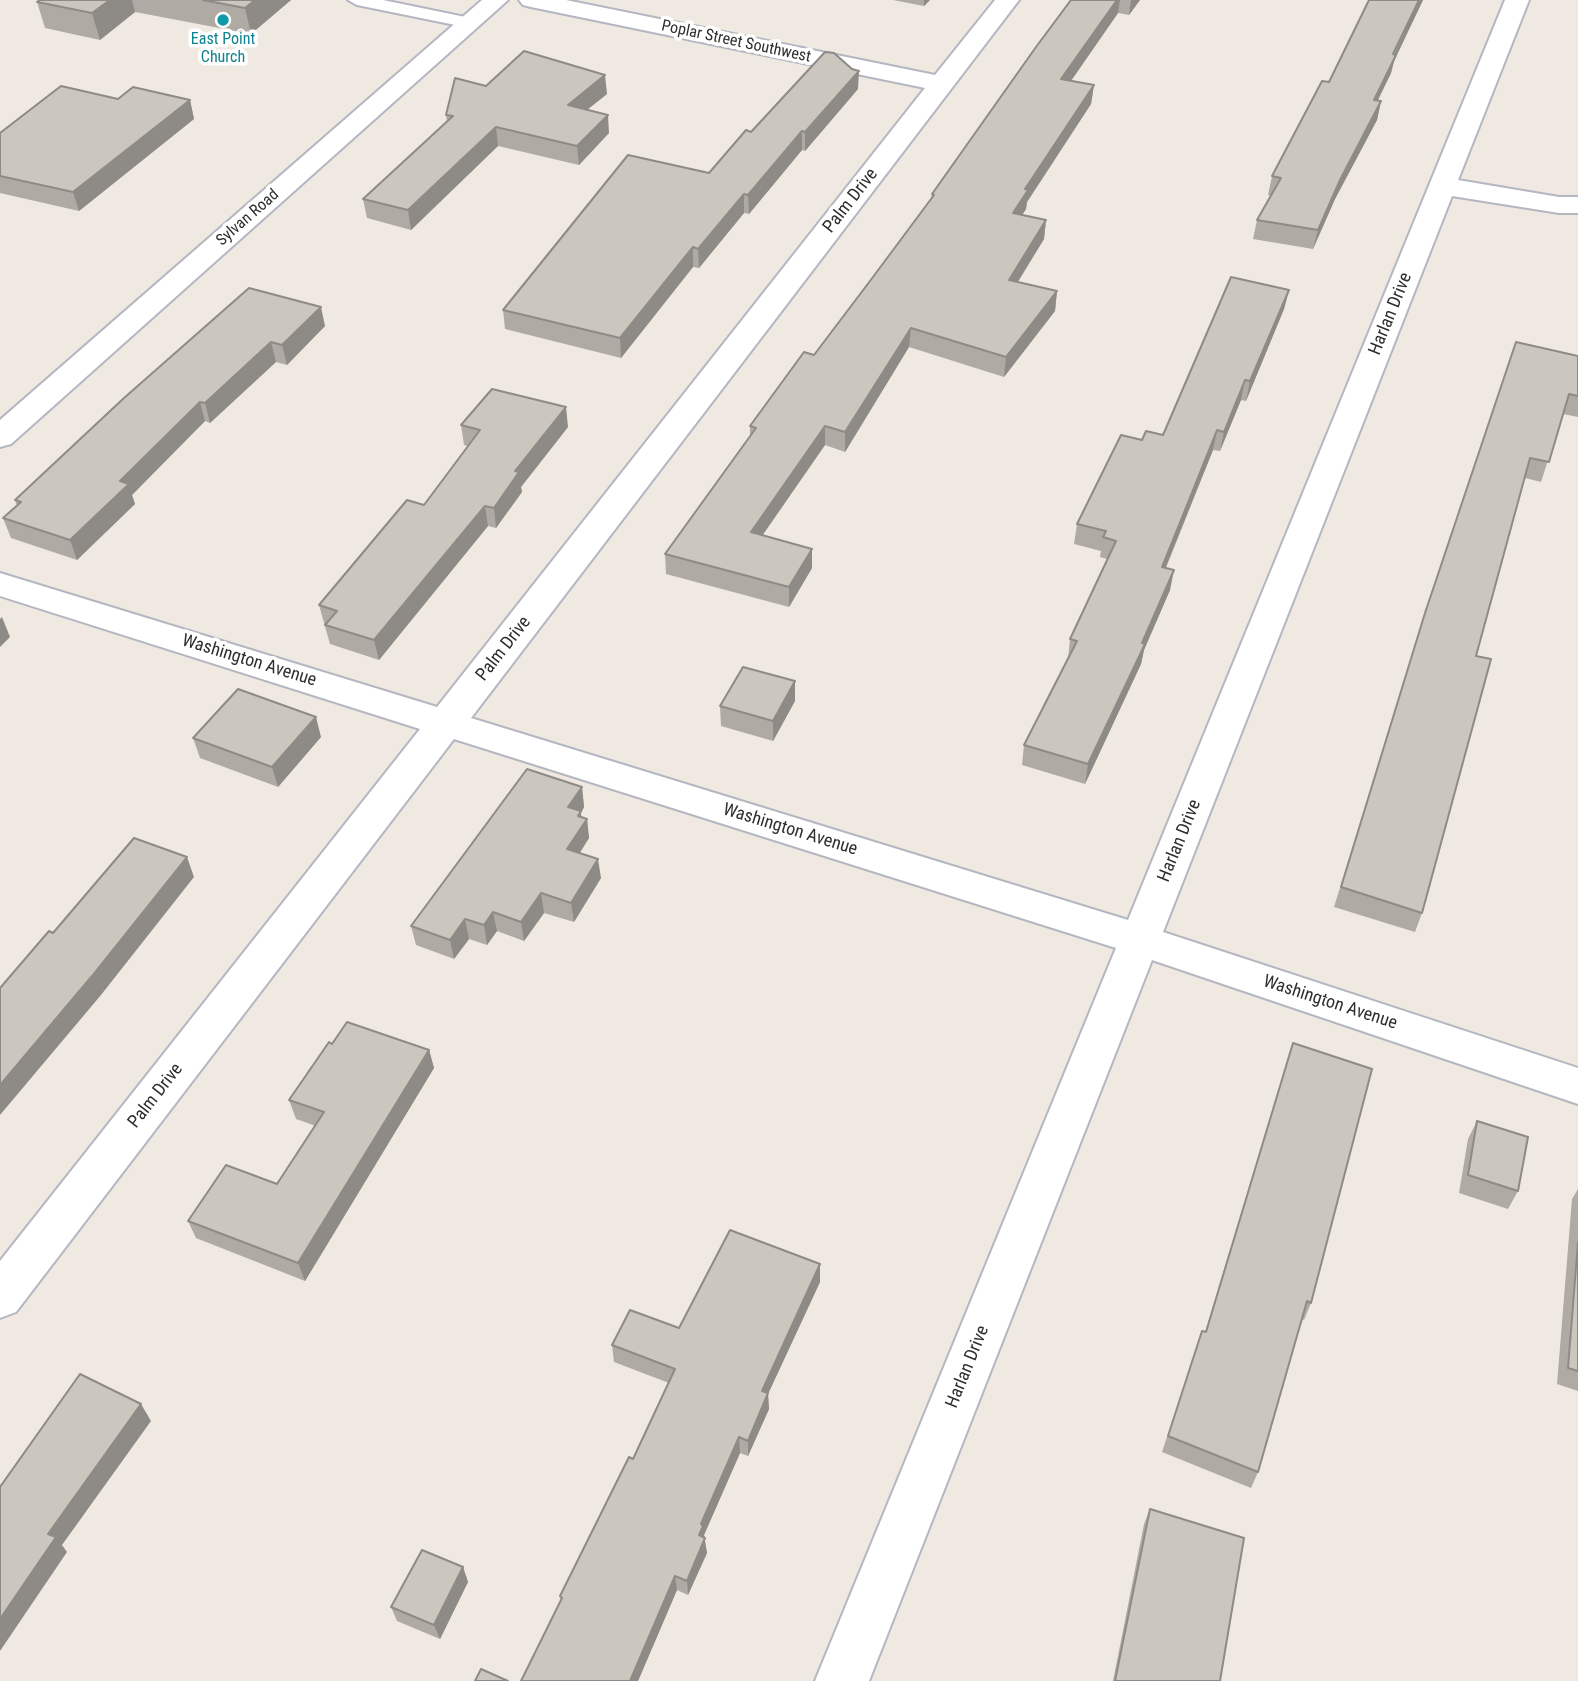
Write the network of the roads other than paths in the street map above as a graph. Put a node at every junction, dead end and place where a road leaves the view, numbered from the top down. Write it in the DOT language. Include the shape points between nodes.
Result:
graph roads {
  1 [pos="357,0"];
  2 [pos="496,0"];
  3 [pos="531,0"];
  4 [pos="1007,0"];
  5 [pos="1517,0"];
  6 [pos="470,23"];
  7 [pos="942,84"];
  8 [pos="1443,187"];
  9 [pos="1578,205"];
  10 [pos="0,437"];
  11 [pos="0,584"];
  12 [pos="447,722"];
  13 [pos="1140,940"];
  14 [pos="1578,1086"];
  15 [pos="0,1297"];
  16 [pos="842,1681"];
  1 -- 6 [label="lane"];
  2 -- 6 [label="street, Sylvan Road"];
  3 -- 7 [label="street, Poplar Street Southwest"];
  4 -- 7 [label="street, Palm Drive"];
  5 -- 8 [label="street, Harlan Drive"];
  6 -- 10 [label="street, Sylvan Road"];
  7 -- 12 [label="street, Palm Drive"];
  8 -- 9 [label="street"];
  8 -- 13 [label="street, Harlan Drive"];
  11 -- 12 [label="street, Washington Avenue"];
  12 -- 13 [label="street, Washington Avenue"];
  12 -- 15 [label="street, Palm Drive"];
  13 -- 14 [label="street, Washington Avenue"];
  13 -- 16 [label="street, Harlan Drive"];
}
